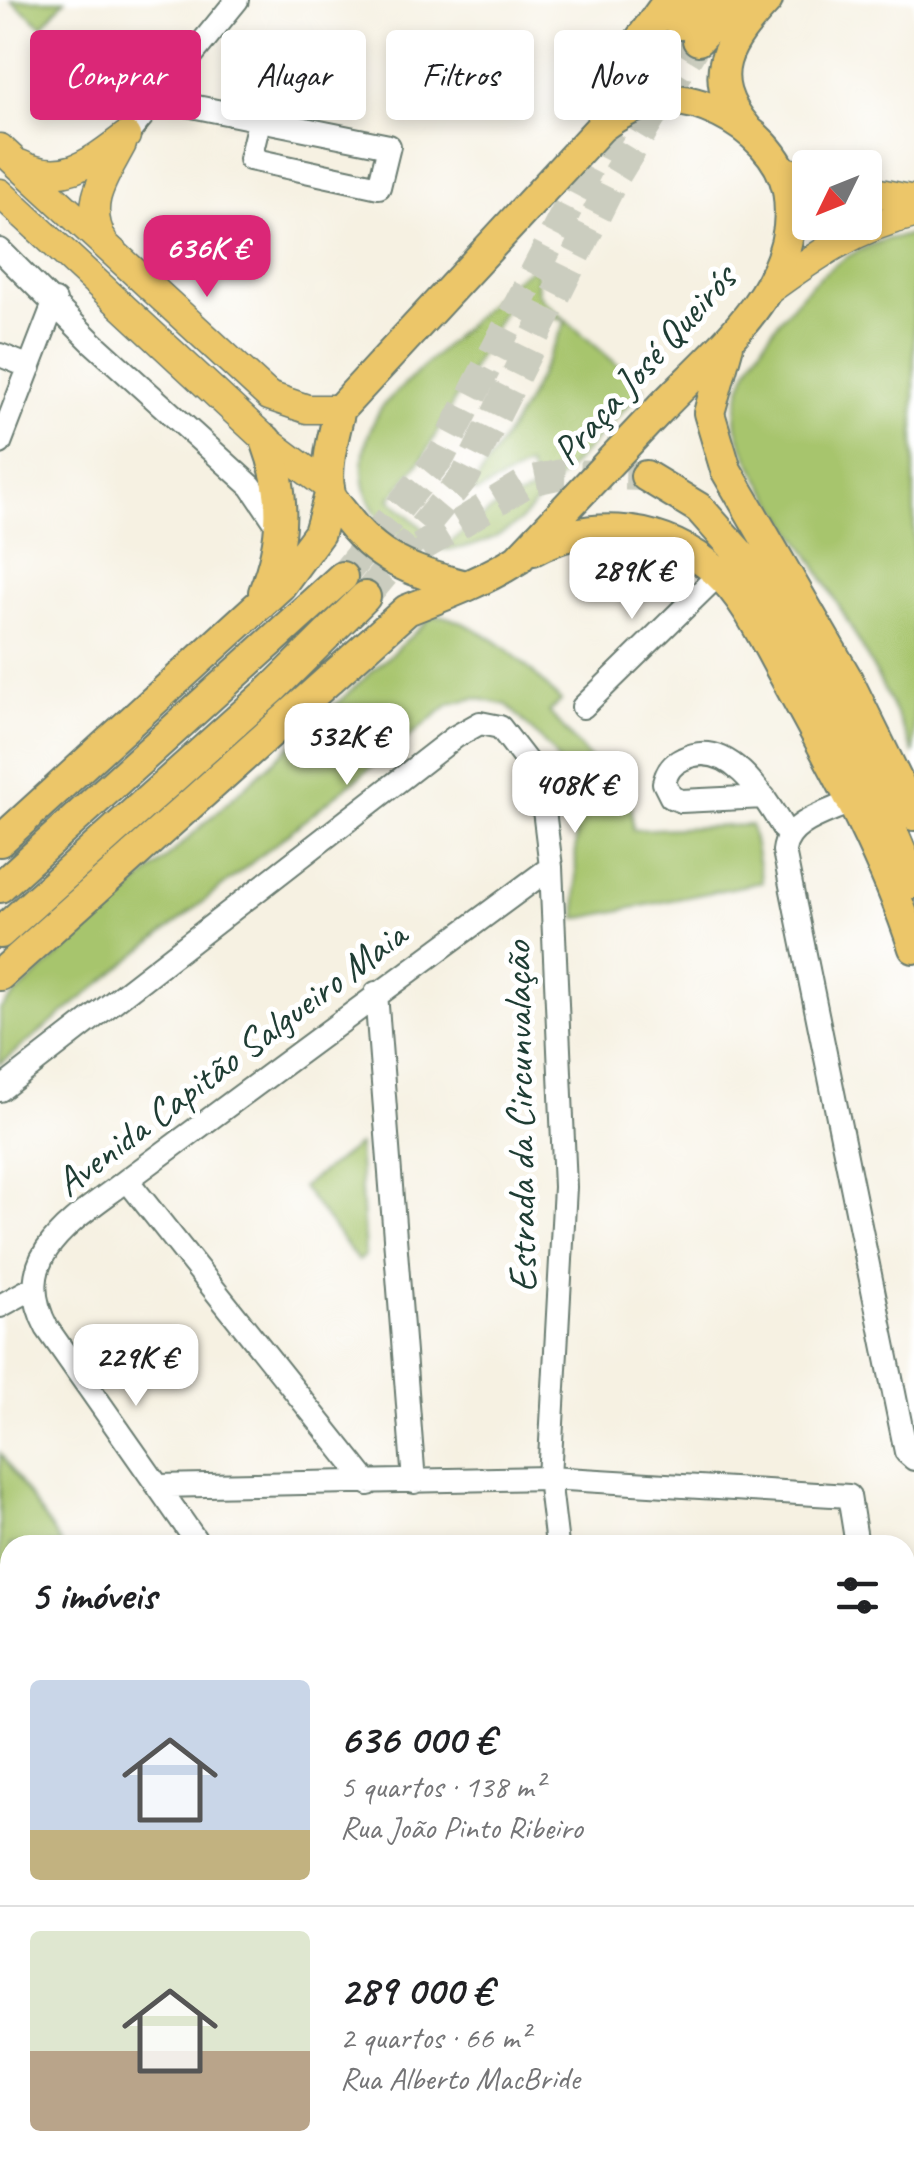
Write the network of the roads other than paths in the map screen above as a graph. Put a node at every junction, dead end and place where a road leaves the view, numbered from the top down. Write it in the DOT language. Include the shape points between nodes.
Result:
graph roads {
  1 [pos="237,0"];
  2 [pos="702,0"];
  3 [pos="736,0"];
  4 [pos="767,0"];
  5 [pos="682,21"];
  6 [pos="201,45"];
  7 [pos="260,118"];
  8 [pos="139,120"];
  9 [pos="601,127"];
  10 [pos="748,132"];
  11 [pos="126,136"];
  12 [pos="6,154"];
  13 [pos="792,170"];
  14 [pos="0,193"];
  15 [pos="882,193"];
  16 [pos="914,200"];
  17 [pos="914,214"];
  18 [pos="792,224"];
  19 [pos="106,247"];
  20 [pos="0,250"];
  21 [pos="766,292"];
  22 [pos="55,301"];
  23 [pos="730,338"];
  24 [pos="0,356"];
  25 [pos="30,368"];
  26 [pos="340,410"];
  27 [pos="266,440"];
  28 [pos="0,443"];
  29 [pos="646,476"];
  30 [pos="330,492"];
  31 [pos="281,531"];
  32 [pos="518,559"];
  33 [pos="719,574"];
  34 [pos="466,586"];
  35 [pos="258,609"];
  36 [pos="582,707"];
  37 [pos="861,792"];
  38 [pos="764,797"];
  39 [pos="914,815"];
  40 [pos="788,836"];
  41 [pos="0,841"];
  42 [pos="550,866"];
  43 [pos="914,883"];
  44 [pos="0,887"];
  45 [pos="0,934"];
  46 [pos="914,948"];
  47 [pos="0,976"];
  48 [pos="376,993"];
  49 [pos="0,1090"];
  50 [pos="127,1180"];
  51 [pos="33,1288"];
  52 [pos="0,1306"];
  53 [pos="914,1459"];
  54 [pos="549,1478"];
  55 [pos="414,1482"];
  56 [pos="369,1484"];
  57 [pos="158,1486"];
  58 [pos="192,1535"];
  59 [pos="556,1535"];
  60 [pos="855,1535"];
  1 -- 6 [label="street"];
  2 -- 5 [label="highway"];
  3 -- 5 [label="highway"];
  4 -- 10 [label="highway" via="732,38 724,58 729,100"];
  5 -- 9 [label="highway" via="613,77"];
  7 -- 7 [label="street" via="389,146 379,187 250,158"];
  8 -- 11 [label="street"];
  9 -- 10 [label="highway, Praça José Queirós" via="627,108 678,97"];
  9 -- 26 [label="highway, Praça José Queirós"];
  10 -- 13 [label="highway, Praça José Queirós"];
  11 -- 12 [label="main road" via="72,172 52,176"];
  11 -- 19 [label="main road" via="93,198"];
  12 -- 19 [label="main road"];
  14 -- 27 [label="main road"];
  15 -- 16 [label="main road"];
  17 -- 21 [label="main road" via="872,224 826,248"];
  18 -- 21 [label="highway, Praça José Queirós" via="785,257"];
  19 -- 26 [label="main road" via="269,396 307,409"];
  20 -- 22 [label="street"];
  21 -- 23 [label="highway, Praça José Queirós"];
  22 -- 25 [label="street"];
  22 -- 31 [label="street" via="251,486"];
  23 -- 32 [label="highway, Praça José Queirós"];
  23 -- 39 [label="highway" via="709,414 726,470 846,676"];
  24 -- 25 [label="street"];
  25 -- 28 [label="street"];
  26 -- 30 [label="highway"];
  27 -- 30 [label="main road"];
  27 -- 31 [label="highway" via="284,516"];
  29 -- 37 [label="highway" via="699,508 754,570"];
  30 -- 34 [label="highway" via="376,552 410,572"];
  30 -- 35 [label="highway" via="319,533"];
  31 -- 35 [label="highway"];
  32 -- 33 [label="highway" via="586,532 637,531 669,540"];
  32 -- 34 [label="highway, Praça José Queirós"];
  33 -- 36 [label="street"];
  33 -- 37 [label="highway"];
  34 -- 47 [label="highway, Praça José Queirós" via="407,610"];
  35 -- 41 [label="highway"];
  37 -- 40 [label="street"];
  37 -- 43 [label="highway"];
  37 -- 46 [label="highway"];
  38 -- 40 [label="street"];
  40 -- 53 [label="street" via="784,851 906,1452"];
  42 -- 48 [label="street, Avenida Capitão Salgueiro Maia"];
  42 -- 49 [label="street, Estrada da Circunvalação" via="546,810 530,766 500,727 474,725"];
  42 -- 54 [label="street, Estrada da Circunvalação" via="565,1212"];
  44 -- 45 [label="highway" via="354,587 272,689"];
  48 -- 50 [label="street, Avenida Capitão Salgueiro Maia"];
  48 -- 55 [label="street"];
  50 -- 51 [label="street, Avenida Capitão Salgueiro Maia" via="60,1234 38,1264"];
  50 -- 56 [label="street"];
  51 -- 52 [label="street"];
  51 -- 57 [label="street" via="48,1331"];
  54 -- 55 [label="street"];
  54 -- 59 [label="street, Estrada da Circunvalação"];
  54 -- 60 [label="street" via="848,1496"];
  55 -- 56 [label="street"];
  56 -- 57 [label="street"];
  57 -- 58 [label="street"];
}
